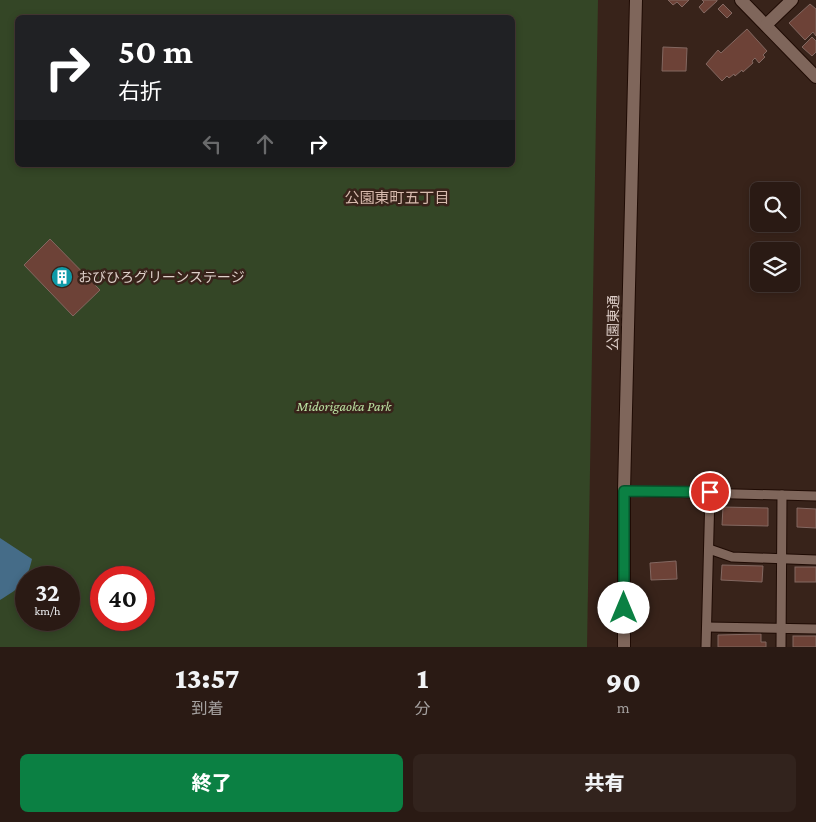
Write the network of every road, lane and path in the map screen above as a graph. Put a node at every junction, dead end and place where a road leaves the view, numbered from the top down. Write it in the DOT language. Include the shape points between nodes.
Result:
graph roads {
  1 [pos="636,0"];
  2 [pos="741,0"];
  3 [pos="792,0"];
  4 [pos="766,25"];
  5 [pos="816,77"];
  6 [pos="624,491"];
  7 [pos="710,492"];
  8 [pos="782,494"];
  9 [pos="816,496"];
  10 [pos="709,549"];
  11 [pos="782,559"];
  12 [pos="816,560"];
  13 [pos="707,627"];
  14 [pos="781,628"];
  15 [pos="816,629"];
  16 [pos="624,647"];
  17 [pos="706,647"];
  18 [pos="781,647"];
  1 -- 6 [label="street, 公園東通"];
  2 -- 4 [label="street"];
  3 -- 4 [label="street"];
  4 -- 5 [label="street"];
  6 -- 7 [label="lane"];
  6 -- 16 [label="street, 公園東通"];
  7 -- 8 [label="lane"];
  7 -- 10 [label="lane"];
  8 -- 9 [label="lane"];
  8 -- 11 [label="lane"];
  10 -- 11 [label="lane" via="732,558"];
  10 -- 13 [label="lane"];
  11 -- 12 [label="lane"];
  11 -- 14 [label="lane"];
  13 -- 14 [label="lane"];
  13 -- 17 [label="lane"];
  14 -- 15 [label="lane"];
  14 -- 18 [label="lane"];
}
